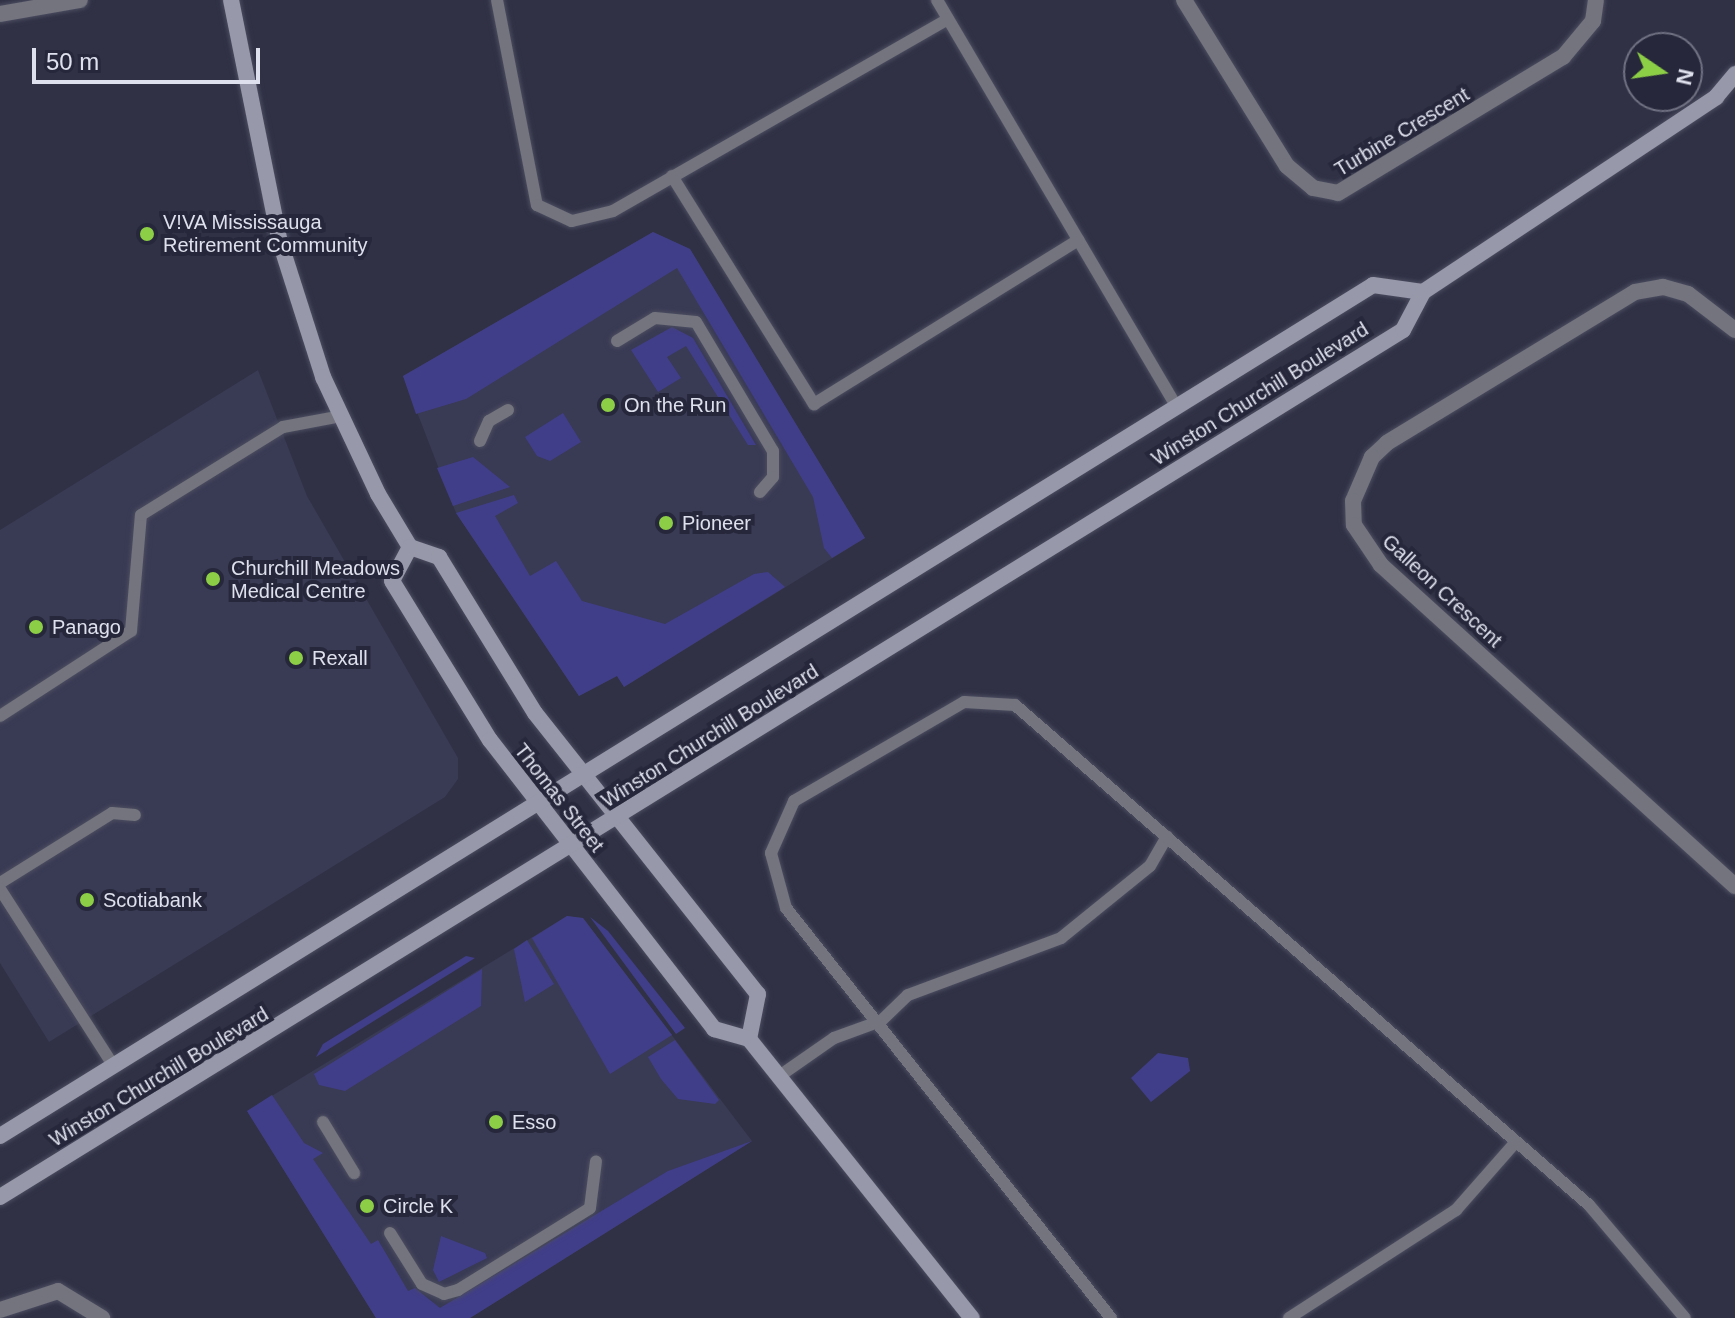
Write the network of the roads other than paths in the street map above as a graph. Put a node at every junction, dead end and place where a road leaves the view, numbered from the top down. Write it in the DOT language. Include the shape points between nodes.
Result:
graph roads {
  1 [pos="80,0"];
  2 [pos="231,0"];
  3 [pos="497,0"];
  4 [pos="937,0"];
  5 [pos="1184,0"];
  6 [pos="1596,0"];
  7 [pos="0,14"];
  8 [pos="948,19"];
  9 [pos="1735,74"];
  10 [pos="1735,96"];
  11 [pos="1716,97"];
  12 [pos="672,176"];
  13 [pos="1078,240"];
  14 [pos="1423,292"];
  15 [pos="1735,330"];
  16 [pos="617,341"];
  17 [pos="1176,406"];
  18 [pos="508,410"];
  19 [pos="341,416"];
  20 [pos="480,441"];
  21 [pos="760,492"];
  22 [pos="410,547"];
  23 [pos="0,716"];
  24 [pos="583,773"];
  25 [pos="537,802"];
  26 [pos="135,815"];
  27 [pos="617,816"];
  28 [pos="1167,837"];
  29 [pos="571,845"];
  30 [pos="0,883"];
  31 [pos="1735,886"];
  32 [pos="0,889"];
  33 [pos="881,1021"];
  34 [pos="749,1039"];
  35 [pos="113,1065"];
  36 [pos="778,1077"];
  37 [pos="323,1122"];
  38 [pos="0,1136"];
  39 [pos="1514,1144"];
  40 [pos="596,1161"];
  41 [pos="354,1173"];
  42 [pos="0,1197"];
  43 [pos="390,1233"];
  44 [pos="0,1310"];
  45 [pos="102,1318"];
  46 [pos="972,1318"];
  47 [pos="1111,1318"];
  48 [pos="1289,1318"];
  49 [pos="1685,1318"];
  1 -- 7 [label="street"];
  2 -- 19 [label="main road" via="280,242"];
  3 -- 12 [label="lane" via="537,205 572,221 613,211"];
  4 -- 8 [label="lane"];
  5 -- 6 [label="street, Turbine Crescent" via="1287,166 1313,188 1338,193 1563,57 1593,21"];
  8 -- 12 [label="lane"];
  8 -- 13 [label="lane"];
  9 -- 11 [label="main road, Winston Churchill Boulevard"];
  10 -- 11 [label="main road"];
  11 -- 14 [label="main road, Winston Churchill Boulevard"];
  12 -- 13 [label="lane" via="814,404"];
  13 -- 17 [label="lane"];
  14 -- 17 [label="main road, Winston Churchill Boulevard" via="1373,285"];
  14 -- 27 [label="main road, Winston Churchill Boulevard" via="1403,330"];
  15 -- 31 [label="street, Galleon Crescent" via="1688,294 1663,287 1635,292 1387,443 1372,457 1353,501 1354,525 1381,565"];
  16 -- 21 [label="lane" via="655,318 696,322 773,451 773,477"];
  17 -- 24 [label="main road, Winston Churchill Boulevard"];
  18 -- 20 [label="lane" via="489,421"];
  19 -- 22 [label="main road"];
  19 -- 23 [label="lane" via="283,427 141,515 131,631"];
  22 -- 24 [label="main road, Thomas Street" via="439,557 535,713"];
  22 -- 25 [label="main road, Thomas Street" via="392,581 490,740"];
  24 -- 25 [label="main road, Winston Churchill Boulevard"];
  24 -- 27 [label="main road, Thomas Street"];
  25 -- 29 [label="main road, Thomas Street"];
  25 -- 35 [label="main road, Winston Churchill Boulevard"];
  26 -- 30 [label="lane" via="112,813"];
  27 -- 29 [label="main road, Winston Churchill Boulevard"];
  27 -- 34 [label="main road, Thomas Street" via="758,994"];
  28 -- 33 [label="lane" via="1150,866 1061,938 908,995"];
  28 -- 33 [label="lane" via="1015,705 964,702 794,801 771,853 786,908"];
  28 -- 39 [label="lane"];
  29 -- 34 [label="main road, Thomas Street" via="714,1029"];
  29 -- 42 [label="main road, Winston Churchill Boulevard"];
  32 -- 35 [label="lane"];
  33 -- 36 [label="lane" via="834,1038"];
  33 -- 47 [label="lane"];
  34 -- 36 [label="main road"];
  35 -- 38 [label="main road, Winston Churchill Boulevard"];
  36 -- 46 [label="main road"];
  37 -- 41 [label="lane"];
  39 -- 48 [label="lane" via="1456,1210"];
  39 -- 49 [label="lane" via="1589,1205"];
  40 -- 43 [label="lane" via="590,1208 458,1290 444,1294 422,1284"];
  44 -- 45 [label="street" via="58,1291"];
}
